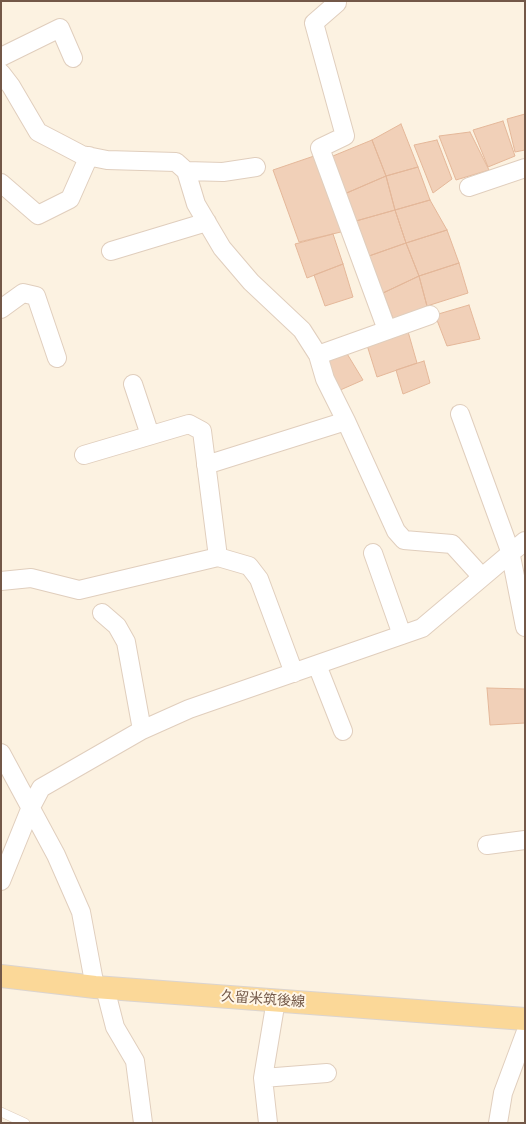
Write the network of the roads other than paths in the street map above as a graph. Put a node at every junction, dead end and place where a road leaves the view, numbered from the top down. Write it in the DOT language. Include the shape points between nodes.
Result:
graph roads {
  1 [pos="335,1"];
  2 [pos="1,57"];
  3 [pos="73,58"];
  4 [pos="1,73"];
  5 [pos="89,156"];
  6 [pos="256,167"];
  7 [pos="525,168"];
  8 [pos="186,171"];
  9 [pos="1,183"];
  10 [pos="469,187"];
  11 [pos="207,222"];
  12 [pos="111,251"];
  13 [pos="1,310"];
  14 [pos="430,315"];
  15 [pos="387,330"];
  16 [pos="318,355"];
  17 [pos="57,358"];
  18 [pos="133,384"];
  19 [pos="460,414"];
  20 [pos="346,421"];
  21 [pos="150,435"];
  22 [pos="84,455"];
  23 [pos="206,465"];
  24 [pos="525,541"];
  25 [pos="373,553"];
  26 [pos="510,553"];
  27 [pos="218,557"];
  28 [pos="482,577"];
  29 [pos="1,581"];
  30 [pos="102,613"];
  31 [pos="525,627"];
  32 [pos="402,635"];
  33 [pos="317,665"];
  34 [pos="294,673"];
  35 [pos="142,730"];
  36 [pos="343,731"];
  37 [pos="1,753"];
  38 [pos="31,807"];
  39 [pos="525,840"];
  40 [pos="487,845"];
  41 [pos="1,881"];
  42 [pos="1,976"];
  43 [pos="100,988"];
  44 [pos="276,1000"];
  45 [pos="525,1019"];
  46 [pos="525,1034"];
  47 [pos="327,1073"];
  48 [pos="263,1078"];
  49 [pos="1,1112"];
  50 [pos="25,1123"];
  51 [pos="143,1123"];
  52 [pos="268,1123"];
  53 [pos="498,1123"];
  1 -- 15 [label="street" via="337,4 314,23 345,136 320,148"];
  2 -- 3 [label="street" via="60,28"];
  4 -- 5 [label="street" via="38,132"];
  5 -- 8 [label="street" via="107,160 176,162"];
  5 -- 9 [label="street" via="70,199 38,215"];
  6 -- 8 [label="street" via="223,172"];
  7 -- 10 [label="street"];
  8 -- 11 [label="street" via="196,204"];
  11 -- 12 [label="street"];
  11 -- 16 [label="street" via="222,248 251,282 302,330"];
  13 -- 17 [label="street" via="23,293 36,296"];
  14 -- 15 [label="street"];
  15 -- 16 [label="street"];
  16 -- 20 [label="street" via="325,379"];
  18 -- 21 [label="street"];
  19 -- 26 [label="street"];
  20 -- 23 [label="street"];
  20 -- 28 [label="street" via="396,531 404,540 452,544"];
  21 -- 22 [label="street"];
  21 -- 23 [label="street" via="189,424 202,431"];
  23 -- 27 [label="street"];
  24 -- 26 [label="street"];
  25 -- 32 [label="street"];
  26 -- 28 [label="street"];
  26 -- 31 [label="street"];
  27 -- 29 [label="street" via="79,590 31,578"];
  27 -- 34 [label="street" via="248,566 259,578"];
  28 -- 32 [label="street" via="422,628"];
  30 -- 35 [label="street" via="117,626 126,642"];
  32 -- 33 [label="street"];
  33 -- 34 [label="street"];
  33 -- 36 [label="street"];
  34 -- 35 [label="street" via="189,709"];
  35 -- 38 [label="street" via="41,788"];
  37 -- 38 [label="street"];
  38 -- 41 [label="street"];
  38 -- 43 [label="street" via="81,912"];
  39 -- 40 [label="street"];
  42 -- 43 [label="main road, 久留米筑後線"];
  43 -- 44 [label="main road, 久留米筑後線"];
  43 -- 51 [label="street" via="115,1027 135,1061"];
  44 -- 45 [label="main road, 久留米筑後線"];
  44 -- 48 [label="street"];
  46 -- 53 [label="street" via="503,1093"];
  47 -- 48 [label="street"];
  48 -- 52 [label="street"];
  49 -- 50 [label="lane"];
}
